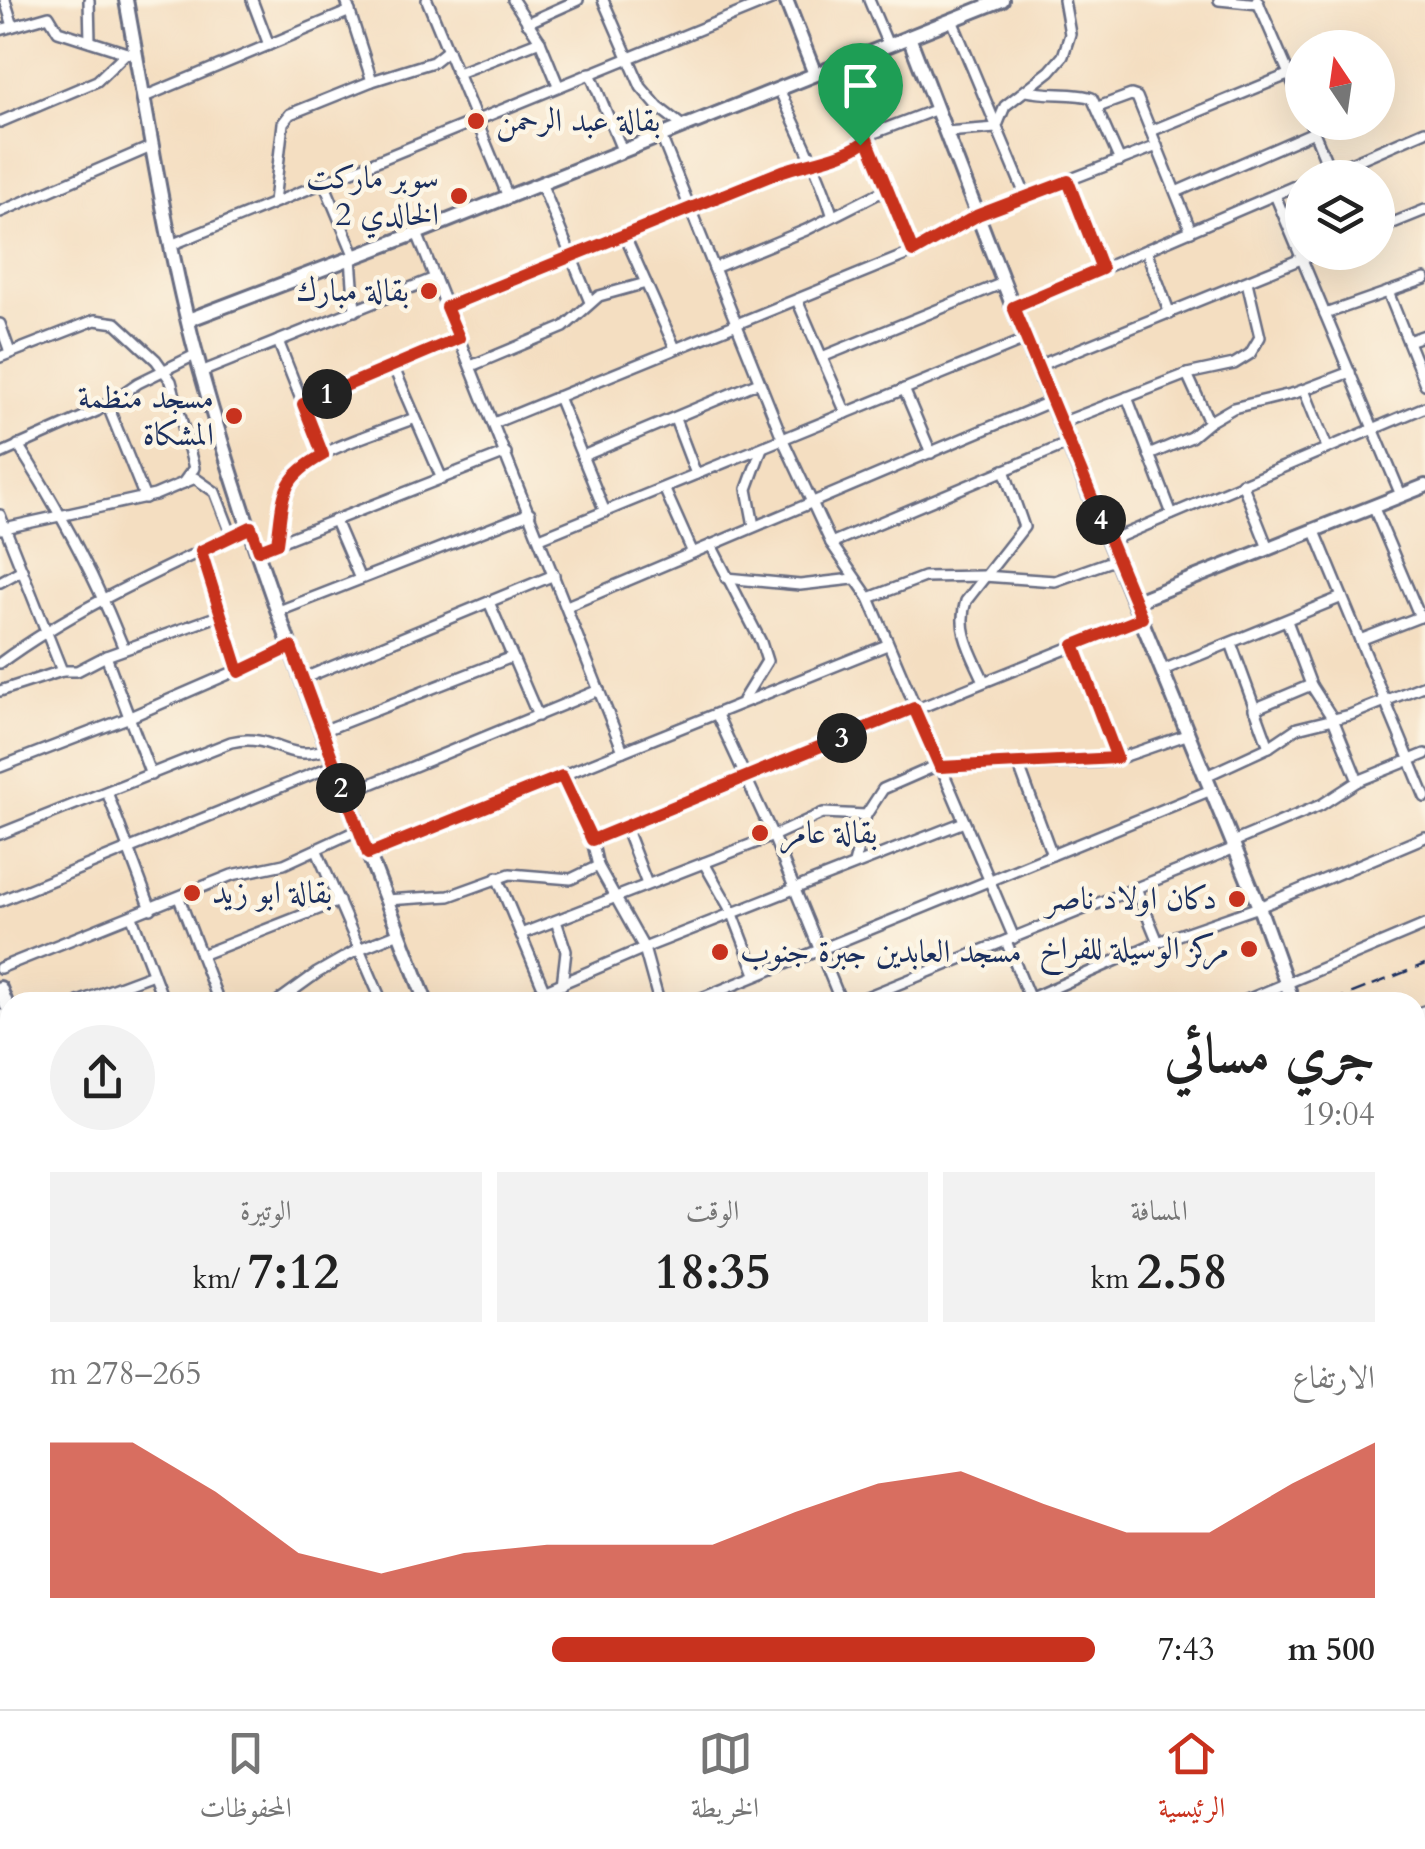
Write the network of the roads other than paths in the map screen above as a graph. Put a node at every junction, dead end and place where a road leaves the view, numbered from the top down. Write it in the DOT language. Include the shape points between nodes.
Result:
graph roads {
  1 [pos="6,0"];
  2 [pos="89,0"];
  3 [pos="126,0"];
  4 [pos="252,0"];
  5 [pos="427,0"];
  6 [pos="514,0"];
  7 [pos="578,0"];
  8 [pos="604,0"];
  9 [pos="771,0"];
  10 [pos="786,0"];
  11 [pos="869,0"];
  12 [pos="1002,0"];
  13 [pos="1064,0"];
  14 [pos="1219,0"];
  15 [pos="1258,2"];
  16 [pos="348,5"];
  17 [pos="952,20"];
  18 [pos="527,23"];
  19 [pos="13,26"];
  20 [pos="0,30"];
  21 [pos="909,36"];
  22 [pos="540,40"];
  23 [pos="90,41"];
  24 [pos="269,44"];
  25 [pos="888,45"];
  26 [pos="448,50"];
  27 [pos="131,55"];
  28 [pos="628,58"];
  29 [pos="1285,63"];
  30 [pos="458,72"];
  31 [pos="590,73"];
  32 [pos="815,74"];
  33 [pos="1285,76"];
  34 [pos="372,81"];
  35 [pos="558,86"];
  36 [pos="779,89"];
  37 [pos="1027,91"];
  38 [pos="144,97"];
  39 [pos="1098,107"];
  40 [pos="937,109"];
  41 [pos="478,120"];
  42 [pos="0,122"];
  43 [pos="684,127"];
  44 [pos="996,128"];
  45 [pos="1152,131"];
  46 [pos="1425,131"];
  47 [pos="946,132"];
  48 [pos="661,136"];
  49 [pos="867,139"];
  50 [pos="1285,140"];
  51 [pos="154,146"];
  52 [pos="1158,146"];
  53 [pos="622,150"];
  54 [pos="1356,160"];
  55 [pos="810,161"];
  56 [pos="1120,161"];
  57 [pos="1068,181"];
  58 [pos="324,182"];
  59 [pos="541,183"];
  60 [pos="886,189"];
  61 [pos="1285,191"];
  62 [pos="1176,192"];
  63 [pos="1275,195"];
  64 [pos="1026,196"];
  65 [pos="508,197"];
  66 [pos="274,202"];
  67 [pos="689,208"];
  68 [pos="1425,210"];
  69 [pos="0,212"];
  70 [pos="832,214"];
  71 [pos="978,215"];
  72 [pos="1285,219"];
  73 [pos="1395,222"];
  74 [pos="1191,231"];
  75 [pos="417,233"];
  76 [pos="625,236"];
  77 [pos="171,245"];
  78 [pos="1146,250"];
  79 [pos="913,252"];
  80 [pos="353,257"];
  81 [pos="572,258"];
  82 [pos="1285,266"];
  83 [pos="714,268"];
  84 [pos="1102,269"];
  85 [pos="1307,270"];
  86 [pos="435,278"];
  87 [pos="1425,279"];
  88 [pos="1003,282"];
  89 [pos="1247,282"];
  90 [pos="646,283"];
  91 [pos="1388,292"];
  92 [pos="797,300"];
  93 [pos="590,302"];
  94 [pos="446,307"];
  95 [pos="1013,307"];
  96 [pos="355,310"];
  97 [pos="1170,314"];
  98 [pos="1325,314"];
  99 [pos="188,320"];
  100 [pos="0,324"];
  101 [pos="736,324"];
  102 [pos="1425,335"];
  103 [pos="459,338"];
  104 [pos="1027,338"];
  105 [pos="1408,340"];
  106 [pos="278,341"];
  107 [pos="675,348"];
  108 [pos="5,354"];
  109 [pos="197,354"];
  110 [pos="822,357"];
  111 [pos="393,366"];
  112 [pos="471,366"];
  113 [pos="1038,366"];
  114 [pos="164,369"];
  115 [pos="201,372"];
  116 [pos="1350,372"];
  117 [pos="1188,374"];
  118 [pos="759,382"];
  119 [pos="1425,384"];
  120 [pos="904,389"];
  121 [pos="1304,390"];
  122 [pos="1126,397"];
  123 [pos="558,398"];
  124 [pos="1052,401"];
  125 [pos="107,404"];
  126 [pos="303,404"];
  127 [pos="1425,407"];
  128 [pos="846,413"];
  129 [pos="415,418"];
  130 [pos="675,419"];
  131 [pos="1209,422"];
  132 [pos="494,423"];
  133 [pos="1061,423"];
  134 [pos="1374,427"];
  135 [pos="783,440"];
  136 [pos="1069,443"];
  137 [pos="18,446"];
  138 [pos="1327,447"];
  139 [pos="762,448"];
  140 [pos="506,452"];
  141 [pos="931,453"];
  142 [pos="0,454"];
  143 [pos="1150,454"];
  144 [pos="323,455"];
  145 [pos="583,456"];
  146 [pos="1004,470"];
  147 [pos="696,474"];
  148 [pos="442,478"];
  149 [pos="1242,483"];
  150 [pos="183,484"];
  151 [pos="1425,486"];
  152 [pos="664,488"];
  153 [pos="1401,495"];
  154 [pos="145,498"];
  155 [pos="811,502"];
  156 [pos="1372,506"];
  157 [pos="606,512"];
  158 [pos="530,513"];
  159 [pos="1172,514"];
  160 [pos="0,515"];
  161 [pos="58,515"];
  162 [pos="334,521"];
  163 [pos="754,526"];
  164 [pos="251,527"];
  165 [pos="3,528"];
  166 [pos="1314,529"];
  167 [pos="232,536"];
  168 [pos="540,538"];
  169 [pos="1109,541"];
  170 [pos="277,543"];
  171 [pos="831,544"];
  172 [pos="711,545"];
  173 [pos="1268,548"];
  174 [pos="259,550"];
  175 [pos="201,551"];
  176 [pos="693,553"];
  177 [pos="1116,558"];
  178 [pos="22,570"];
  179 [pos="554,575"];
  180 [pos="984,576"];
  181 [pos="726,578"];
  182 [pos="853,579"];
  183 [pos="360,580"];
  184 [pos="0,582"];
  185 [pos="1342,597"];
  186 [pos="869,598"];
  187 [pos="104,600"];
  188 [pos="1136,601"];
  189 [pos="489,602"];
  190 [pos="566,606"];
  191 [pos="280,611"];
  192 [pos="221,615"];
  193 [pos="1422,616"];
  194 [pos="1142,618"];
  195 [pos="1286,620"];
  196 [pos="48,631"];
  197 [pos="1360,640"];
  198 [pos="1231,643"];
  199 [pos="888,644"];
  200 [pos="1074,645"];
  201 [pos="291,647"];
  202 [pos="124,649"];
  203 [pos="106,656"];
  204 [pos="512,656"];
  205 [pos="0,663"];
  206 [pos="1163,670"];
  207 [pos="62,671"];
  208 [pos="239,672"];
  209 [pos="302,678"];
  210 [pos="984,681"];
  211 [pos="1311,685"];
  212 [pos="1425,685"];
  213 [pos="598,690"];
  214 [pos="0,692"];
  215 [pos="742,702"];
  216 [pos="1386,702"];
  217 [pos="914,708"];
  218 [pos="1254,708"];
  219 [pos="717,715"];
  220 [pos="538,716"];
  221 [pos="130,718"];
  222 [pos="1333,719"];
  223 [pos="320,732"];
  224 [pos="1189,734"];
  225 [pos="1268,747"];
  226 [pos="326,749"];
  227 [pos="623,751"];
  228 [pos="1425,754"];
  229 [pos="1117,758"];
  230 [pos="1409,760"];
  231 [pos="1018,763"];
  232 [pos="332,766"];
  233 [pos="0,767"];
  234 [pos="940,767"];
  235 [pos="151,775"];
  236 [pos="562,776"];
  237 [pos="1206,776"];
  238 [pos="744,778"];
  239 [pos="1358,781"];
  240 [pos="1212,790"];
  241 [pos="107,792"];
  242 [pos="344,795"];
  243 [pos="1425,797"];
  244 [pos="866,815"];
  245 [pos="964,822"];
  246 [pos="625,827"];
  247 [pos="358,830"];
  248 [pos="0,834"];
  249 [pos="773,836"];
  250 [pos="1425,837"];
  251 [pos="592,840"];
  252 [pos="1234,845"];
  253 [pos="129,850"];
  254 [pos="317,851"];
  255 [pos="368,854"];
  256 [pos="1052,855"];
  257 [pos="704,863"];
  258 [pos="854,864"];
  259 [pos="598,866"];
  260 [pos="497,877"];
  261 [pos="990,880"];
  262 [pos="647,884"];
  263 [pos="1136,888"];
  264 [pos="794,889"];
  265 [pos="179,898"];
  266 [pos="614,898"];
  267 [pos="386,900"];
  268 [pos="0,901"];
  269 [pos="339,901"];
  270 [pos="1259,907"];
  271 [pos="151,909"];
  272 [pos="733,914"];
  273 [pos="132,918"];
  274 [pos="556,920"];
  275 [pos="1425,925"];
  276 [pos="399,932"];
  277 [pos="521,934"];
  278 [pos="1010,939"];
  279 [pos="1158,942"];
  280 [pos="644,948"];
  281 [pos="359,949"];
  282 [pos="820,951"];
  283 [pos="201,955"];
  284 [pos="0,968"];
  285 [pos="153,974"];
  286 [pos="756,974"];
  287 [pos="1286,983"];
  288 [pos="562,986"];
  289 [pos="105,992"];
  290 [pos="160,992"];
  291 [pos="214,992"];
  292 [pos="290,992"];
  293 [pos="378,992"];
  294 [pos="422,992"];
  295 [pos="546,992"];
  296 [pos="656,992"];
  297 [pos="717,992"];
  298 [pos="837,992"];
  299 [pos="879,992"];
  300 [pos="1025,992"];
  301 [pos="1047,992"];
  302 [pos="1265,992"];
  303 [pos="1289,992"];
  1 -- 19 [label="street"];
  2 -- 23 [label="street"];
  3 -- 27 [label="street"];
  4 -- 24 [label="street"];
  5 -- 26 [label="street"];
  6 -- 18 [label="street"];
  7 -- 18 [label="street"];
  8 -- 28 [label="street"];
  9 -- 28 [label="street"];
  10 -- 32 [label="street"];
  11 -- 25 [label="street"];
  12 -- 17 [label="street"];
  13 -- 37 [label="street" via="1069,45"];
  14 -- 15 [label="street"];
  15 -- 29 [label="street"];
  16 -- 24 [label="street"];
  16 -- 34 [label="street"];
  17 -- 21 [label="street"];
  17 -- 44 [label="street"];
  18 -- 22 [label="street"];
  19 -- 20 [label="street"];
  19 -- 23 [label="street" via="49,16 58,31"];
  21 -- 25 [label="street"];
  21 -- 40 [label="street"];
  22 -- 30 [label="street"];
  22 -- 35 [label="street"];
  23 -- 27 [label="street"];
  24 -- 38 [label="street"];
  25 -- 32 [label="street"];
  26 -- 30 [label="street"];
  26 -- 34 [label="street" via="433,62"];
  27 -- 38 [label="street"];
  27 -- 42 [label="street" via="97,82"];
  28 -- 31 [label="street"];
  28 -- 43 [label="street" via="646,94"];
  30 -- 41 [label="street"];
  31 -- 35 [label="street"];
  31 -- 53 [label="street"];
  32 -- 36 [label="street"];
  33 -- 45 [label="street"];
  34 -- 66 [label="street" via="286,118"];
  35 -- 41 [label="street"];
  36 -- 43 [label="street"];
  36 -- 55 [label="street"];
  37 -- 39 [label="street" via="1088,95"];
  37 -- 44 [label="street" via="1005,106"];
  38 -- 51 [label="street"];
  39 -- 45 [label="street" via="1134,95"];
  39 -- 56 [label="street"];
  40 -- 47 [label="street"];
  40 -- 49 [label="street"];
  41 -- 58 [label="street"];
  41 -- 65 [label="street"];
  43 -- 48 [label="street"];
  44 -- 47 [label="street"];
  44 -- 64 [label="street"];
  45 -- 52 [label="street"];
  46 -- 54 [label="street"];
  47 -- 71 [label="street"];
  48 -- 53 [label="street"];
  48 -- 67 [label="street"];
  49 -- 55 [label="street" via="848,152"];
  49 -- 60 [label="street"];
  50 -- 62 [label="street"];
  51 -- 69 [label="street"];
  51 -- 77 [label="street"];
  52 -- 56 [label="street"];
  52 -- 62 [label="street"];
  53 -- 59 [label="street"];
  55 -- 67 [label="street"];
  55 -- 70 [label="street"];
  56 -- 57 [label="street"];
  57 -- 64 [label="street"];
  57 -- 84 [label="street"];
  58 -- 66 [label="street"];
  58 -- 80 [label="street"];
  59 -- 65 [label="street"];
  59 -- 81 [label="street"];
  60 -- 70 [label="street"];
  60 -- 79 [label="street"];
  61 -- 63 [label="street"];
  62 -- 74 [label="street"];
  63 -- 72 [label="street"];
  63 -- 74 [label="street"];
  64 -- 71 [label="street"];
  65 -- 75 [label="street"];
  66 -- 77 [label="street"];
  67 -- 76 [label="street"];
  67 -- 83 [label="street"];
  68 -- 73 [label="street"];
  70 -- 83 [label="street"];
  71 -- 79 [label="street"];
  71 -- 88 [label="street"];
  74 -- 78 [label="street"];
  75 -- 80 [label="street"];
  75 -- 86 [label="street"];
  76 -- 81 [label="street"];
  76 -- 90 [label="street"];
  77 -- 99 [label="street"];
  78 -- 84 [label="street"];
  78 -- 97 [label="street"];
  79 -- 92 [label="street"];
  80 -- 96 [label="street"];
  80 -- 99 [label="street"];
  81 -- 93 [label="street"];
  81 -- 94 [label="street"];
  82 -- 89 [label="street"];
  83 -- 101 [label="street"];
  84 -- 95 [label="street"];
  85 -- 98 [label="street"];
  86 -- 94 [label="street"];
  86 -- 96 [label="street"];
  87 -- 91 [label="street"];
  88 -- 95 [label="street"];
  88 -- 110 [label="street"];
  89 -- 97 [label="street"];
  89 -- 117 [label="street" via="1257,344 1234,364"];
  90 -- 93 [label="street"];
  90 -- 107 [label="street"];
  91 -- 98 [label="street"];
  91 -- 105 [label="street"];
  92 -- 101 [label="street"];
  92 -- 110 [label="street"];
  93 -- 112 [label="street" via="564,327"];
  94 -- 103 [label="street"];
  95 -- 104 [label="street"];
  96 -- 106 [label="street"];
  97 -- 113 [label="street"];
  98 -- 116 [label="street"];
  99 -- 109 [label="street"];
  100 -- 108 [label="street"];
  101 -- 107 [label="street"];
  101 -- 118 [label="street"];
  102 -- 105 [label="street"];
  103 -- 111 [label="street"];
  103 -- 112 [label="street"];
  104 -- 113 [label="street"];
  104 -- 120 [label="street"];
  105 -- 119 [label="street"];
  106 -- 115 [label="street"];
  106 -- 126 [label="street"];
  107 -- 123 [label="street"];
  108 -- 114 [label="street" via="106,319"];
  109 -- 114 [label="street"];
  109 -- 115 [label="street"];
  110 -- 128 [label="street"];
  111 -- 126 [label="street"];
  111 -- 129 [label="street"];
  112 -- 132 [label="street"];
  113 -- 124 [label="street"];
  114 -- 125 [label="street"];
  114 -- 150 [label="street" via="194,468"];
  115 -- 164 [label="street"];
  116 -- 121 [label="street"];
  116 -- 134 [label="street"];
  117 -- 122 [label="street"];
  117 -- 131 [label="street"];
  118 -- 130 [label="street"];
  118 -- 135 [label="street"];
  120 -- 128 [label="street"];
  120 -- 141 [label="street"];
  121 -- 131 [label="street" via="1233,408"];
  121 -- 138 [label="street"];
  122 -- 133 [label="street"];
  122 -- 143 [label="street"];
  123 -- 132 [label="street"];
  123 -- 145 [label="street"];
  124 -- 133 [label="street"];
  124 -- 141 [label="street"];
  125 -- 137 [label="street"];
  125 -- 154 [label="street"];
  126 -- 144 [label="street"];
  127 -- 134 [label="street"];
  128 -- 135 [label="street"];
  129 -- 144 [label="street"];
  129 -- 148 [label="street"];
  130 -- 145 [label="street"];
  130 -- 147 [label="street"];
  131 -- 143 [label="street"];
  132 -- 140 [label="street"];
  133 -- 136 [label="street"];
  134 -- 138 [label="street"];
  134 -- 153 [label="street"];
  135 -- 139 [label="street"];
  135 -- 155 [label="street"];
  136 -- 146 [label="street"];
  136 -- 169 [label="street"];
  137 -- 142 [label="street"];
  137 -- 161 [label="street"];
  138 -- 149 [label="street"];
  139 -- 147 [label="street"];
  139 -- 163 [label="street" via="747,489"];
  140 -- 148 [label="street"];
  140 -- 158 [label="street"];
  141 -- 155 [label="street"];
  143 -- 159 [label="street"];
  144 -- 170 [label="street" via="288,482"];
  145 -- 157 [label="street"];
  146 -- 171 [label="street"];
  146 -- 180 [label="street" via="1024,527"];
  147 -- 152 [label="street"];
  148 -- 162 [label="street"];
  149 -- 159 [label="street"];
  149 -- 173 [label="street"];
  150 -- 154 [label="street"];
  150 -- 167 [label="street" via="194,478 212,488"];
  151 -- 153 [label="street"];
  152 -- 157 [label="street"];
  152 -- 176 [label="street"];
  153 -- 156 [label="street"];
  154 -- 161 [label="street"];
  155 -- 163 [label="street"];
  155 -- 171 [label="street"];
  156 -- 166 [label="street"];
  156 -- 193 [label="street"];
  157 -- 168 [label="street"];
  158 -- 168 [label="street"];
  158 -- 183 [label="street"];
  159 -- 169 [label="street"];
  160 -- 165 [label="street"];
  161 -- 165 [label="street"];
  161 -- 187 [label="street"];
  162 -- 170 [label="street"];
  162 -- 183 [label="street"];
  163 -- 172 [label="street"];
  164 -- 167 [label="street"];
  164 -- 174 [label="street"];
  165 -- 178 [label="street"];
  166 -- 173 [label="street"];
  166 -- 185 [label="street"];
  167 -- 175 [label="street"];
  168 -- 179 [label="street"];
  169 -- 177 [label="street"];
  170 -- 174 [label="street"];
  171 -- 182 [label="street"];
  172 -- 176 [label="street"];
  172 -- 181 [label="street"];
  173 -- 188 [label="street"];
  174 -- 191 [label="street"];
  175 -- 187 [label="street"];
  175 -- 192 [label="street"];
  176 -- 190 [label="street"];
  177 -- 180 [label="street" via="1055,581"];
  177 -- 188 [label="street"];
  178 -- 184 [label="street"];
  178 -- 196 [label="street"];
  179 -- 189 [label="street"];
  179 -- 190 [label="street"];
  180 -- 186 [label="street" via="924,577"];
  180 -- 210 [label="street" via="966,600 960,625"];
  181 -- 182 [label="street" via="800,585"];
  181 -- 215 [label="street" via="768,660"];
  182 -- 186 [label="street"];
  183 -- 191 [label="street"];
  185 -- 195 [label="street"];
  185 -- 197 [label="street"];
  186 -- 199 [label="street"];
  187 -- 196 [label="street"];
  187 -- 202 [label="street"];
  188 -- 194 [label="street"];
  189 -- 204 [label="street"];
  189 -- 209 [label="street"];
  190 -- 213 [label="street"];
  191 -- 201 [label="street"];
  192 -- 202 [label="street"];
  192 -- 208 [label="street"];
  193 -- 197 [label="street"];
  194 -- 200 [label="street"];
  194 -- 206 [label="street"];
  195 -- 198 [label="street"];
  195 -- 211 [label="street"];
  196 -- 205 [label="street"];
  196 -- 207 [label="street"];
  197 -- 216 [label="street"];
  198 -- 206 [label="street"];
  198 -- 218 [label="street"];
  199 -- 215 [label="street"];
  199 -- 217 [label="street"];
  200 -- 210 [label="street"];
  200 -- 229 [label="street"];
  201 -- 208 [label="street"];
  201 -- 209 [label="street"];
  202 -- 203 [label="street"];
  203 -- 207 [label="street"];
  203 -- 221 [label="street"];
  204 -- 220 [label="street"];
  204 -- 223 [label="street"];
  206 -- 224 [label="street"];
  207 -- 214 [label="street"];
  208 -- 221 [label="street"];
  209 -- 223 [label="street"];
  210 -- 217 [label="street"];
  211 -- 218 [label="street"];
  211 -- 222 [label="street"];
  212 -- 216 [label="street"];
  213 -- 220 [label="street"];
  213 -- 227 [label="street"];
  215 -- 219 [label="street"];
  216 -- 222 [label="street"];
  216 -- 230 [label="street"];
  217 -- 234 [label="street"];
  217 -- 238 [label="street"];
  218 -- 225 [label="street"];
  219 -- 227 [label="street"];
  219 -- 238 [label="street"];
  220 -- 242 [label="street"];
  221 -- 233 [label="street"];
  221 -- 235 [label="street"];
  222 -- 225 [label="street" via="1297,728"];
  222 -- 239 [label="street"];
  223 -- 226 [label="street"];
  224 -- 229 [label="street"];
  224 -- 237 [label="street"];
  225 -- 237 [label="street"];
  226 -- 232 [label="street"];
  226 -- 235 [label="street" via="298,754 251,738"];
  227 -- 236 [label="street"];
  228 -- 230 [label="street"];
  229 -- 231 [label="street"];
  230 -- 239 [label="street"];
  230 -- 243 [label="street"];
  231 -- 234 [label="street"];
  231 -- 256 [label="street"];
  232 -- 242 [label="street"];
  232 -- 253 [label="street"];
  234 -- 244 [label="street" via="891,784"];
  234 -- 245 [label="street"];
  235 -- 241 [label="street"];
  236 -- 251 [label="street"];
  236 -- 255 [label="street"];
  237 -- 240 [label="street"];
  238 -- 246 [label="street"];
  238 -- 249 [label="street"];
  239 -- 252 [label="street"];
  240 -- 252 [label="street"];
  240 -- 256 [label="street"];
  241 -- 248 [label="street"];
  241 -- 253 [label="street"];
  242 -- 247 [label="street"];
  244 -- 249 [label="street" via="823,813"];
  244 -- 258 [label="street"];
  245 -- 258 [label="street"];
  245 -- 261 [label="street"];
  246 -- 251 [label="street"];
  246 -- 262 [label="street"];
  247 -- 254 [label="street"];
  247 -- 255 [label="street"];
  249 -- 257 [label="street"];
  249 -- 264 [label="street"];
  250 -- 270 [label="street"];
  251 -- 259 [label="street"];
  252 -- 263 [label="street"];
  252 -- 270 [label="street"];
  253 -- 268 [label="street"];
  253 -- 271 [label="street"];
  254 -- 265 [label="street"];
  254 -- 269 [label="street"];
  255 -- 267 [label="street"];
  256 -- 261 [label="street"];
  257 -- 262 [label="street"];
  257 -- 272 [label="street"];
  258 -- 264 [label="street"];
  259 -- 260 [label="street" via="562,880"];
  259 -- 266 [label="street"];
  260 -- 267 [label="street" via="450,896"];
  260 -- 277 [label="street"];
  261 -- 278 [label="street"];
  261 -- 282 [label="street"];
  262 -- 266 [label="street"];
  263 -- 278 [label="street"];
  263 -- 279 [label="street"];
  264 -- 272 [label="street"];
  264 -- 282 [label="street"];
  265 -- 271 [label="street"];
  265 -- 283 [label="street"];
  266 -- 274 [label="street"];
  266 -- 280 [label="street"];
  267 -- 276 [label="street"];
  269 -- 281 [label="street"];
  269 -- 283 [label="street"];
  270 -- 279 [label="street"];
  270 -- 287 [label="street"];
  271 -- 273 [label="street"];
  272 -- 280 [label="street"];
  272 -- 286 [label="street"];
  273 -- 284 [label="street"];
  273 -- 285 [label="street"];
  274 -- 277 [label="street"];
  274 -- 288 [label="street" via="566,951"];
  275 -- 287 [label="street"];
  276 -- 281 [label="street"];
  276 -- 294 [label="street"];
  277 -- 295 [label="street"];
  278 -- 299 [label="street"];
  278 -- 300 [label="street"];
  279 -- 301 [label="street"];
  280 -- 288 [label="street"];
  280 -- 296 [label="street"];
  281 -- 292 [label="street"];
  281 -- 293 [label="street"];
  282 -- 286 [label="street"];
  282 -- 298 [label="street"];
  283 -- 291 [label="street"];
  285 -- 289 [label="street"];
  285 -- 290 [label="street"];
  286 -- 297 [label="street"];
  287 -- 302 [label="street"];
  287 -- 303 [label="street"];
  288 -- 295 [label="street"];
}
